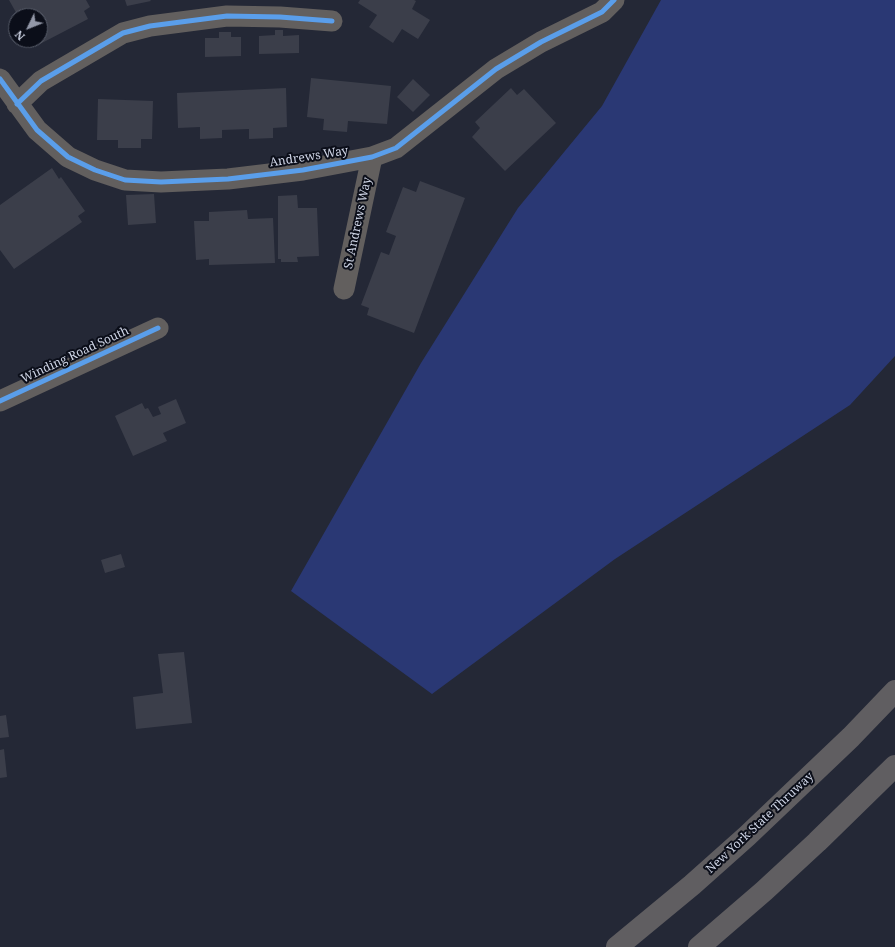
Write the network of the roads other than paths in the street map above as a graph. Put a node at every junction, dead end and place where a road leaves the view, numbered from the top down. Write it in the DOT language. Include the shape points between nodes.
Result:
graph roads {
  1 [pos="614,0"];
  2 [pos="332,21"];
  3 [pos="0,79"];
  4 [pos="17,104"];
  5 [pos="372,157"];
  6 [pos="344,289"];
  7 [pos="158,328"];
  8 [pos="0,401"];
  9 [pos="895,691"];
  10 [pos="895,766"];
  11 [pos="617,947"];
  12 [pos="699,947"];
  1 -- 5 [label="street, Andrews Way" via="602,12 541,42 496,69 396,148"];
  2 -- 4 [label="street" via="227,16 150,26 123,33 41,81"];
  3 -- 4 [label="street, Andrews Way"];
  4 -- 5 [label="street, Andrews Way" via="37,130 68,157 125,180 161,182 228,179 303,170"];
  5 -- 6 [label="street, St Andrews Way"];
  7 -- 8 [label="street, Winding Road South"];
  9 -- 11 [label="highway, New York State Thruway" via="851,737 747,836"];
  10 -- 12 [label="highway" via="764,891"];
}
